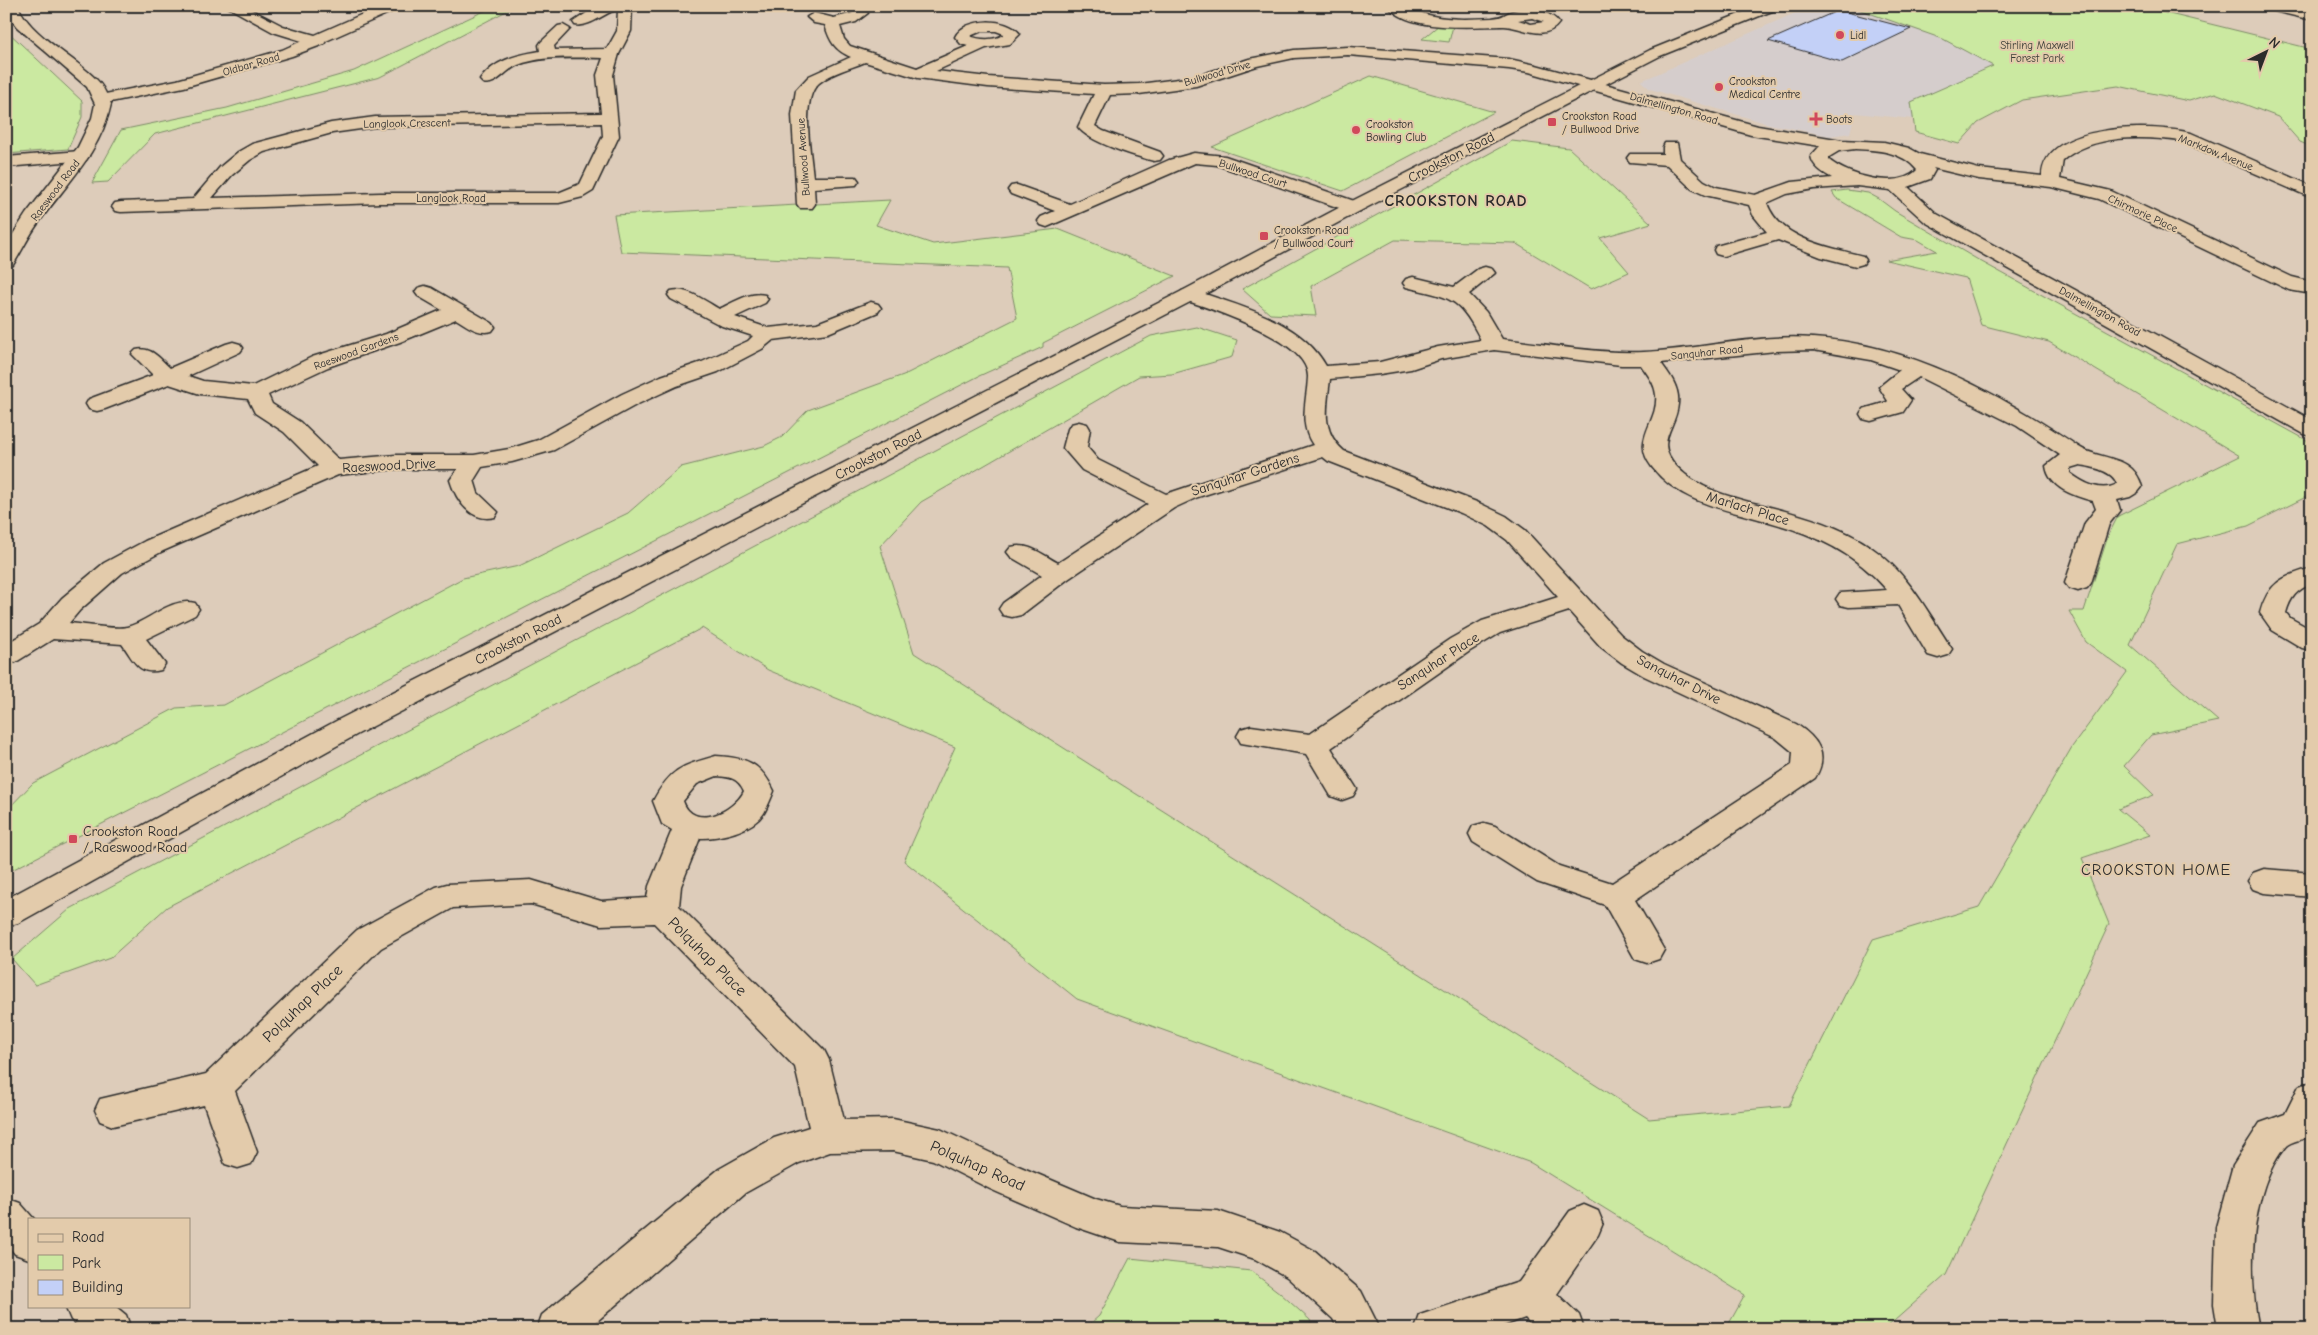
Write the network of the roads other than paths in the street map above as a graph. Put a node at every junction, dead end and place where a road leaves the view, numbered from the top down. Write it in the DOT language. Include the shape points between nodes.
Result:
graph roads {
  1 [pos="11,6"];
  2 [pos="233,6"];
  3 [pos="393,6"];
  4 [pos="614,6"];
  5 [pos="625,6"];
  6 [pos="847,6"];
  7 [pos="1395,6"];
  8 [pos="2270,6"];
  9 [pos="1757,8"];
  10 [pos="831,14"];
  11 [pos="2312,16"];
  12 [pos="1510,21"];
  13 [pos="580,22"];
  14 [pos="563,29"];
  15 [pos="319,41"];
  16 [pos="982,44"];
  17 [pos="548,54"];
  18 [pos="612,54"];
  19 [pos="864,57"];
  20 [pos="918,73"];
  21 [pos="488,80"];
  22 [pos="1592,85"];
  23 [pos="1104,90"];
  24 [pos="101,99"];
  25 [pos="610,118"];
  26 [pos="1757,131"];
  27 [pos="1842,145"];
  28 [pos="80,156"];
  29 [pos="1154,156"];
  30 [pos="1636,158"];
  31 [pos="1915,158"];
  32 [pos="6,162"];
  33 [pos="1822,162"];
  34 [pos="1979,174"];
  35 [pos="1919,178"];
  36 [pos="850,181"];
  37 [pos="1864,182"];
  38 [pos="2051,182"];
  39 [pos="805,183"];
  40 [pos="1806,184"];
  41 [pos="1894,184"];
  42 [pos="1017,190"];
  43 [pos="2312,193"];
  44 [pos="1757,201"];
  45 [pos="199,203"];
  46 [pos="806,204"];
  47 [pos="1354,206"];
  48 [pos="122,207"];
  49 [pos="1070,210"];
  50 [pos="1047,221"];
  51 [pos="1780,234"];
  52 [pos="1723,250"];
  53 [pos="9,253"];
  54 [pos="1856,260"];
  55 [pos="1485,273"];
  56 [pos="1413,282"];
  57 [pos="425,292"];
  58 [pos="2300,292"];
  59 [pos="1457,294"];
  60 [pos="678,295"];
  61 [pos="1189,295"];
  62 [pos="758,299"];
  63 [pos="871,308"];
  64 [pos="457,311"];
  65 [pos="718,317"];
  66 [pos="485,326"];
  67 [pos="767,334"];
  68 [pos="1494,344"];
  69 [pos="233,348"];
  70 [pos="142,354"];
  71 [pos="1647,358"];
  72 [pos="1917,368"];
  73 [pos="1319,373"];
  74 [pos="169,376"];
  75 [pos="256,393"];
  76 [pos="97,404"];
  77 [pos="1872,414"];
  78 [pos="1079,429"];
  79 [pos="2312,429"];
  80 [pos="1326,448"];
  81 [pos="474,462"];
  82 [pos="333,468"];
  83 [pos="1166,503"];
  84 [pos="486,512"];
  85 [pos="1020,552"];
  86 [pos="1059,574"];
  87 [pos="2312,576"];
  88 [pos="2078,583"];
  89 [pos="1904,597"];
  90 [pos="1849,599"];
  91 [pos="1573,601"];
  92 [pos="186,609"];
  93 [pos="1012,610"];
  94 [pos="48,630"];
  95 [pos="130,636"];
  96 [pos="2312,642"];
  97 [pos="1938,649"];
  98 [pos="6,656"];
  99 [pos="151,664"];
  100 [pos="1251,736"];
  101 [pos="1315,746"];
  102 [pos="1342,789"];
  103 [pos="689,826"];
  104 [pos="1484,834"];
  105 [pos="2264,882"];
  106 [pos="2312,885"];
  107 [pos="1616,896"];
  108 [pos="662,910"];
  109 [pos="6,914"];
  110 [pos="1647,950"];
  111 [pos="216,1087"];
  112 [pos="2312,1097"];
  113 [pos="113,1110"];
  114 [pos="830,1136"];
  115 [pos="238,1152"];
  116 [pos="6,1215"];
  117 [pos="1584,1223"];
  118 [pos="28,1240"];
  119 [pos="1532,1297"];
  120 [pos="87,1308"];
  121 [pos="112,1329"];
  122 [pos="557,1329"];
  123 [pos="1360,1329"];
  124 [pos="1436,1329"];
  125 [pos="1564,1329"];
  126 [pos="2239,1329"];
  1 -- 24 [label="street" via="13,14 92,84"];
  2 -- 15 [label="street" via="278,29"];
  3 -- 15 [label="street, Oldbar Road"];
  4 -- 13 [label="street"];
  5 -- 18 [label="street, Langlook Road" via="624,31"];
  6 -- 10 [label="street, Bullwood Drive" via="861,13 851,19"];
  7 -- 12 [label="street" via="1433,20 1460,24"];
  8 -- 11 [label="street"];
  9 -- 22 [label="street, Crookston Road"];
  10 -- 19 [label="street, Bullwood Drive" via="837,40 845,49"];
  14 -- 17 [label="street" via="546,45"];
  15 -- 24 [label="street, Oldbar Road" via="202,78"];
  16 -- 20 [label="street"];
  17 -- 18 [label="street"];
  17 -- 21 [label="street" via="500,67"];
  18 -- 25 [label="street, Langlook Road" via="605,75"];
  19 -- 20 [label="street, Bullwood Drive"];
  19 -- 39 [label="street, Bullwood Avenue" via="814,79 804,90 800,115"];
  20 -- 23 [label="street, Bullwood Drive" via="988,82"];
  22 -- 23 [label="street, Bullwood Drive" via="1509,64 1348,51 1294,54 1169,86"];
  22 -- 26 [label="street, Dalmellington Road"];
  22 -- 47 [label="street, Crookston Road"];
  23 -- 29 [label="street" via="1086,127 1096,135"];
  24 -- 28 [label="street, Raeswood Road" via="104,104 100,118"];
  25 -- 45 [label="street, Langlook Crescent" via="375,122 331,128 258,148 226,171"];
  25 -- 45 [label="street, Langlook Road" via="611,136 587,187 559,198"];
  26 -- 27 [label="street, Dalmellington Road"];
  26 -- 33 [label="street, Dalmellington Road"];
  27 -- 31 [label="street, Dalmellington Road" via="1883,147"];
  27 -- 33 [label="street, Dalmellington Road" via="1824,151 1820,156"];
  28 -- 32 [label="street"];
  28 -- 53 [label="street, Raeswood Road"];
  30 -- 44 [label="street" via="1671,153 1698,185"];
  31 -- 34 [label="street, Chirmorie Place"];
  31 -- 35 [label="street" via="1926,170"];
  33 -- 37 [label="street, Dalmellington Road" via="1837,174"];
  33 -- 40 [label="street" via="1816,175"];
  34 -- 35 [label="street, Chirmorie Place"];
  34 -- 38 [label="street, Chirmorie Place"];
  35 -- 41 [label="street, Dalmellington Road"];
  36 -- 39 [label="street"];
  37 -- 40 [label="street"];
  37 -- 41 [label="street, Dalmellington Road"];
  38 -- 43 [label="street, Markdow Avenue" via="2051,165 2058,155 2086,139 2108,135 2164,134 2185,137"];
  38 -- 58 [label="street, Chirmorie Place" via="2105,195"];
  39 -- 46 [label="street, Bullwood Avenue"];
  40 -- 44 [label="street" via="1779,190"];
  41 -- 79 [label="street, Dalmellington Road" via="1931,218"];
  42 -- 49 [label="street"];
  44 -- 51 [label="street" via="1758,212"];
  45 -- 48 [label="street, Langlook Road"];
  47 -- 49 [label="street, Bullwood Court" via="1219,160 1194,158"];
  47 -- 61 [label="street, Crookston Road"];
  49 -- 50 [label="street, Bullwood Court"];
  51 -- 52 [label="street"];
  51 -- 54 [label="street"];
  55 -- 59 [label="street"];
  56 -- 59 [label="street"];
  57 -- 64 [label="street"];
  59 -- 68 [label="street" via="1480,317"];
  60 -- 65 [label="street"];
  61 -- 73 [label="street" via="1284,335 1302,348"];
  61 -- 109 [label="street, Crookston Road" via="348,727"];
  62 -- 65 [label="street"];
  63 -- 67 [label="street" via="821,329"];
  64 -- 66 [label="street"];
  64 -- 75 [label="street, Raeswood Gardens" via="393,338 320,362"];
  65 -- 67 [label="street"];
  67 -- 81 [label="street, Raeswood Drive" via="755,345 630,399 546,445"];
  68 -- 71 [label="street, Sanquhar Road" via="1621,359"];
  68 -- 73 [label="street, Sanquhar Road" via="1438,353 1380,368"];
  69 -- 74 [label="street"];
  70 -- 74 [label="street"];
  71 -- 72 [label="street, Sanquhar Road" via="1813,344 1877,355"];
  71 -- 89 [label="street, Marlach Place" via="1665,384 1668,396 1655,435 1654,449 1671,474 1713,499 1803,524 1838,540 1867,556 1889,575"];
  72 -- 77 [label="street" via="1890,387 1890,392 1900,400 1895,407"];
  72 -- 88 [label="street, Sanquhar Road" via="2025,421 2080,458 2117,468 2128,478 2130,488 2121,494 2104,495 2108,510 2097,523"];
  73 -- 80 [label="street" via="1314,417"];
  74 -- 75 [label="street" via="200,387"];
  74 -- 76 [label="street"];
  75 -- 82 [label="street" via="263,408 292,427"];
  78 -- 83 [label="street" via="1075,448 1090,466"];
  80 -- 83 [label="street, Sanquhar Gardens" via="1190,492"];
  80 -- 91 [label="street, Sanquhar Drive" via="1336,456 1497,521 1516,535"];
  81 -- 82 [label="street, Raeswood Drive" via="396,462"];
  81 -- 84 [label="street" via="462,480 467,496"];
  82 -- 94 [label="street, Raeswood Drive" via="154,546 113,568 71,604"];
  83 -- 86 [label="street, Sanquhar Gardens"];
  85 -- 86 [label="street"];
  86 -- 93 [label="street, Sanquhar Gardens"];
  87 -- 96 [label="street" via="2293,582 2277,597 2273,613 2281,624"];
  89 -- 90 [label="street"];
  89 -- 97 [label="street, Marlach Place"];
  91 -- 101 [label="street, Sanquhar Place" via="1490,627"];
  91 -- 107 [label="street, Sanquhar Drive" via="1611,641 1632,656 1654,670 1786,731 1804,743 1809,759 1805,771"];
  92 -- 95 [label="street"];
  94 -- 95 [label="street"];
  94 -- 98 [label="street, Raeswood Drive"];
  95 -- 99 [label="street"];
  100 -- 101 [label="street"];
  101 -- 102 [label="street"];
  103 -- 108 [label="street" via="665,886"];
  104 -- 107 [label="street" via="1548,874"];
  105 -- 106 [label="street"];
  107 -- 110 [label="street"];
  108 -- 111 [label="street, Polquhap Place" via="601,913 531,892 447,896 369,939"];
  108 -- 114 [label="street, Polquhap Place" via="811,1060"];
  111 -- 113 [label="street"];
  111 -- 115 [label="street"];
  112 -- 126 [label="street" via="2298,1125 2273,1134 2252,1165 2235,1227 2234,1304"];
  114 -- 122 [label="street, Polquhap Road" via="787,1150 732,1180"];
  114 -- 123 [label="street, Polquhap Road" via="893,1135 940,1145 1090,1215 1120,1224 1218,1229 1266,1245 1301,1264 1347,1305"];
  116 -- 118 [label="street"];
  117 -- 119 [label="street"];
  119 -- 124 [label="street"];
  119 -- 125 [label="street"];
  120 -- 121 [label="street"];
}
